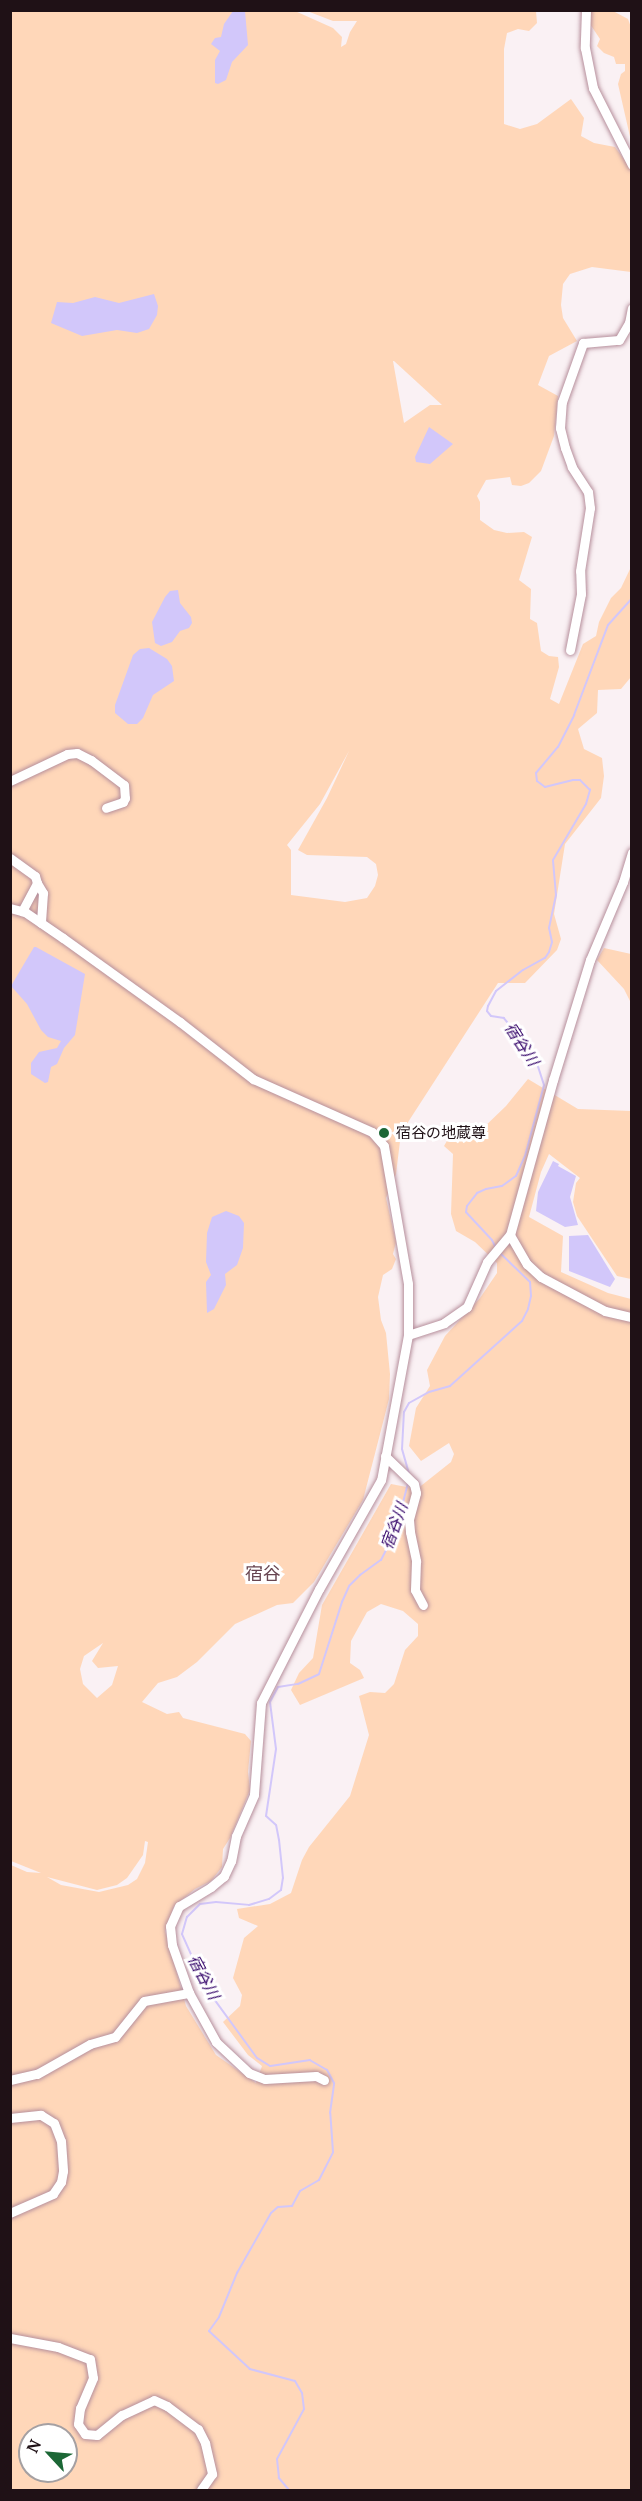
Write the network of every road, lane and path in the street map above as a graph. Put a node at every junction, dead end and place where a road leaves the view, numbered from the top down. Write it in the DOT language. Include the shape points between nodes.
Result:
graph roads {
  1 [pos="586,10"];
  2 [pos="632,165"];
  3 [pos="632,308"];
  4 [pos="570,650"];
  5 [pos="10,781"];
  6 [pos="106,808"];
  7 [pos="632,852"];
  8 [pos="10,858"];
  9 [pos="37,883"];
  10 [pos="10,908"];
  11 [pos="22,911"];
  12 [pos="41,923"];
  13 [pos="510,1235"];
  14 [pos="632,1317"];
  15 [pos="408,1335"];
  16 [pos="385,1456"];
  17 [pos="423,1605"];
  18 [pos="189,1993"];
  19 [pos="10,2080"];
  20 [pos="324,2080"];
  21 [pos="10,2118"];
  22 [pos="10,2213"];
  23 [pos="10,2338"];
  24 [pos="201,2490"];
  1 -- 2 [label="street" via="585,48 593,88"];
  3 -- 4 [label="street" via="618,340 583,343 562,402 560,428 565,448 588,492 590,508 580,571 581,594"];
  5 -- 6 [label="street" via="77,753 124,785 123,802"];
  7 -- 13 [label="street" via="590,960"];
  8 -- 9 [label="street" via="35,876"];
  9 -- 11 [label="street"];
  9 -- 12 [label="street" via="43,893"];
  10 -- 11 [label="street"];
  11 -- 12 [label="street"];
  12 -- 15 [label="street" via="253,1079 372,1132 384,1146 405,1260"];
  13 -- 14 [label="street" via="527,1264 541,1277 595,1306"];
  13 -- 15 [label="street" via="487,1262 467,1307 444,1323"];
  15 -- 16 [label="street"];
  16 -- 17 [label="street" via="414,1484 416,1494 409,1520 416,1562 415,1590"];
  16 -- 18 [label="street" via="381,1480 370,1503 319,1589 261,1703 254,1795 236,1836 231,1861 224,1876 179,1906 170,1926 172,1945"];
  18 -- 19 [label="street" via="144,2001 116,2037 90,2044 36,2074"];
  18 -- 20 [label="street" via="216,2042 249,2073 265,2079 316,2076"];
  21 -- 22 [label="street" via="41,2115 54,2123 61,2141 63,2171 53,2194"];
  23 -- 24 [label="street" via="58,2347 90,2359 93,2378 80,2408 78,2424 85,2434 97,2435 122,2415 154,2400 198,2429 212,2474"];
}
